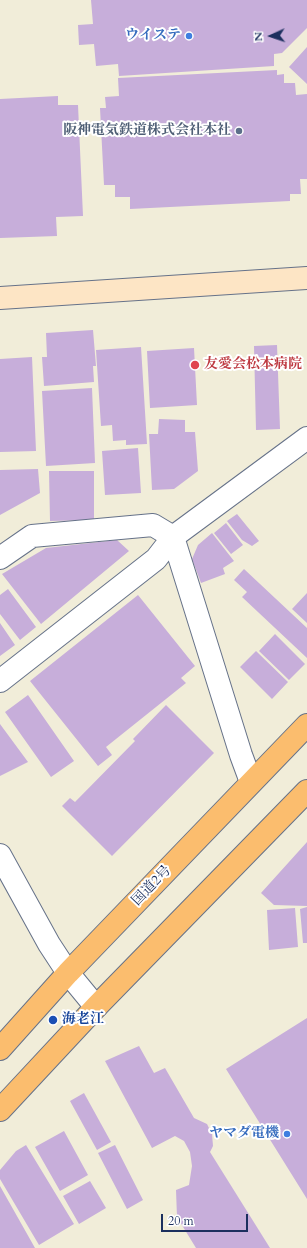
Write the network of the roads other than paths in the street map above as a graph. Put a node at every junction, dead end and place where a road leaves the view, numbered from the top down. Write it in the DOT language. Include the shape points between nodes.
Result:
graph roads {
  1 [pos="307,278"];
  2 [pos="0,298"];
  3 [pos="307,438"];
  4 [pos="173,537"];
  5 [pos="0,558"];
  6 [pos="0,682"];
  7 [pos="307,725"];
  8 [pos="251,782"];
  9 [pos="307,791"];
  10 [pos="0,855"];
  11 [pos="68,973"];
  12 [pos="96,1008"];
  13 [pos="0,1049"];
  14 [pos="0,1110"];
  1 -- 2 [label="street"];
  3 -- 4 [label="street"];
  4 -- 5 [label="street" via="153,526 32,536"];
  4 -- 6 [label="street" via="156,559"];
  4 -- 8 [label="street"];
  7 -- 8 [label="highway, 国道2号"];
  8 -- 11 [label="highway, 国道2号"];
  9 -- 12 [label="highway"];
  10 -- 11 [label="street"];
  11 -- 12 [label="street"];
  11 -- 13 [label="highway, 国道2号"];
  12 -- 14 [label="highway"];
}
